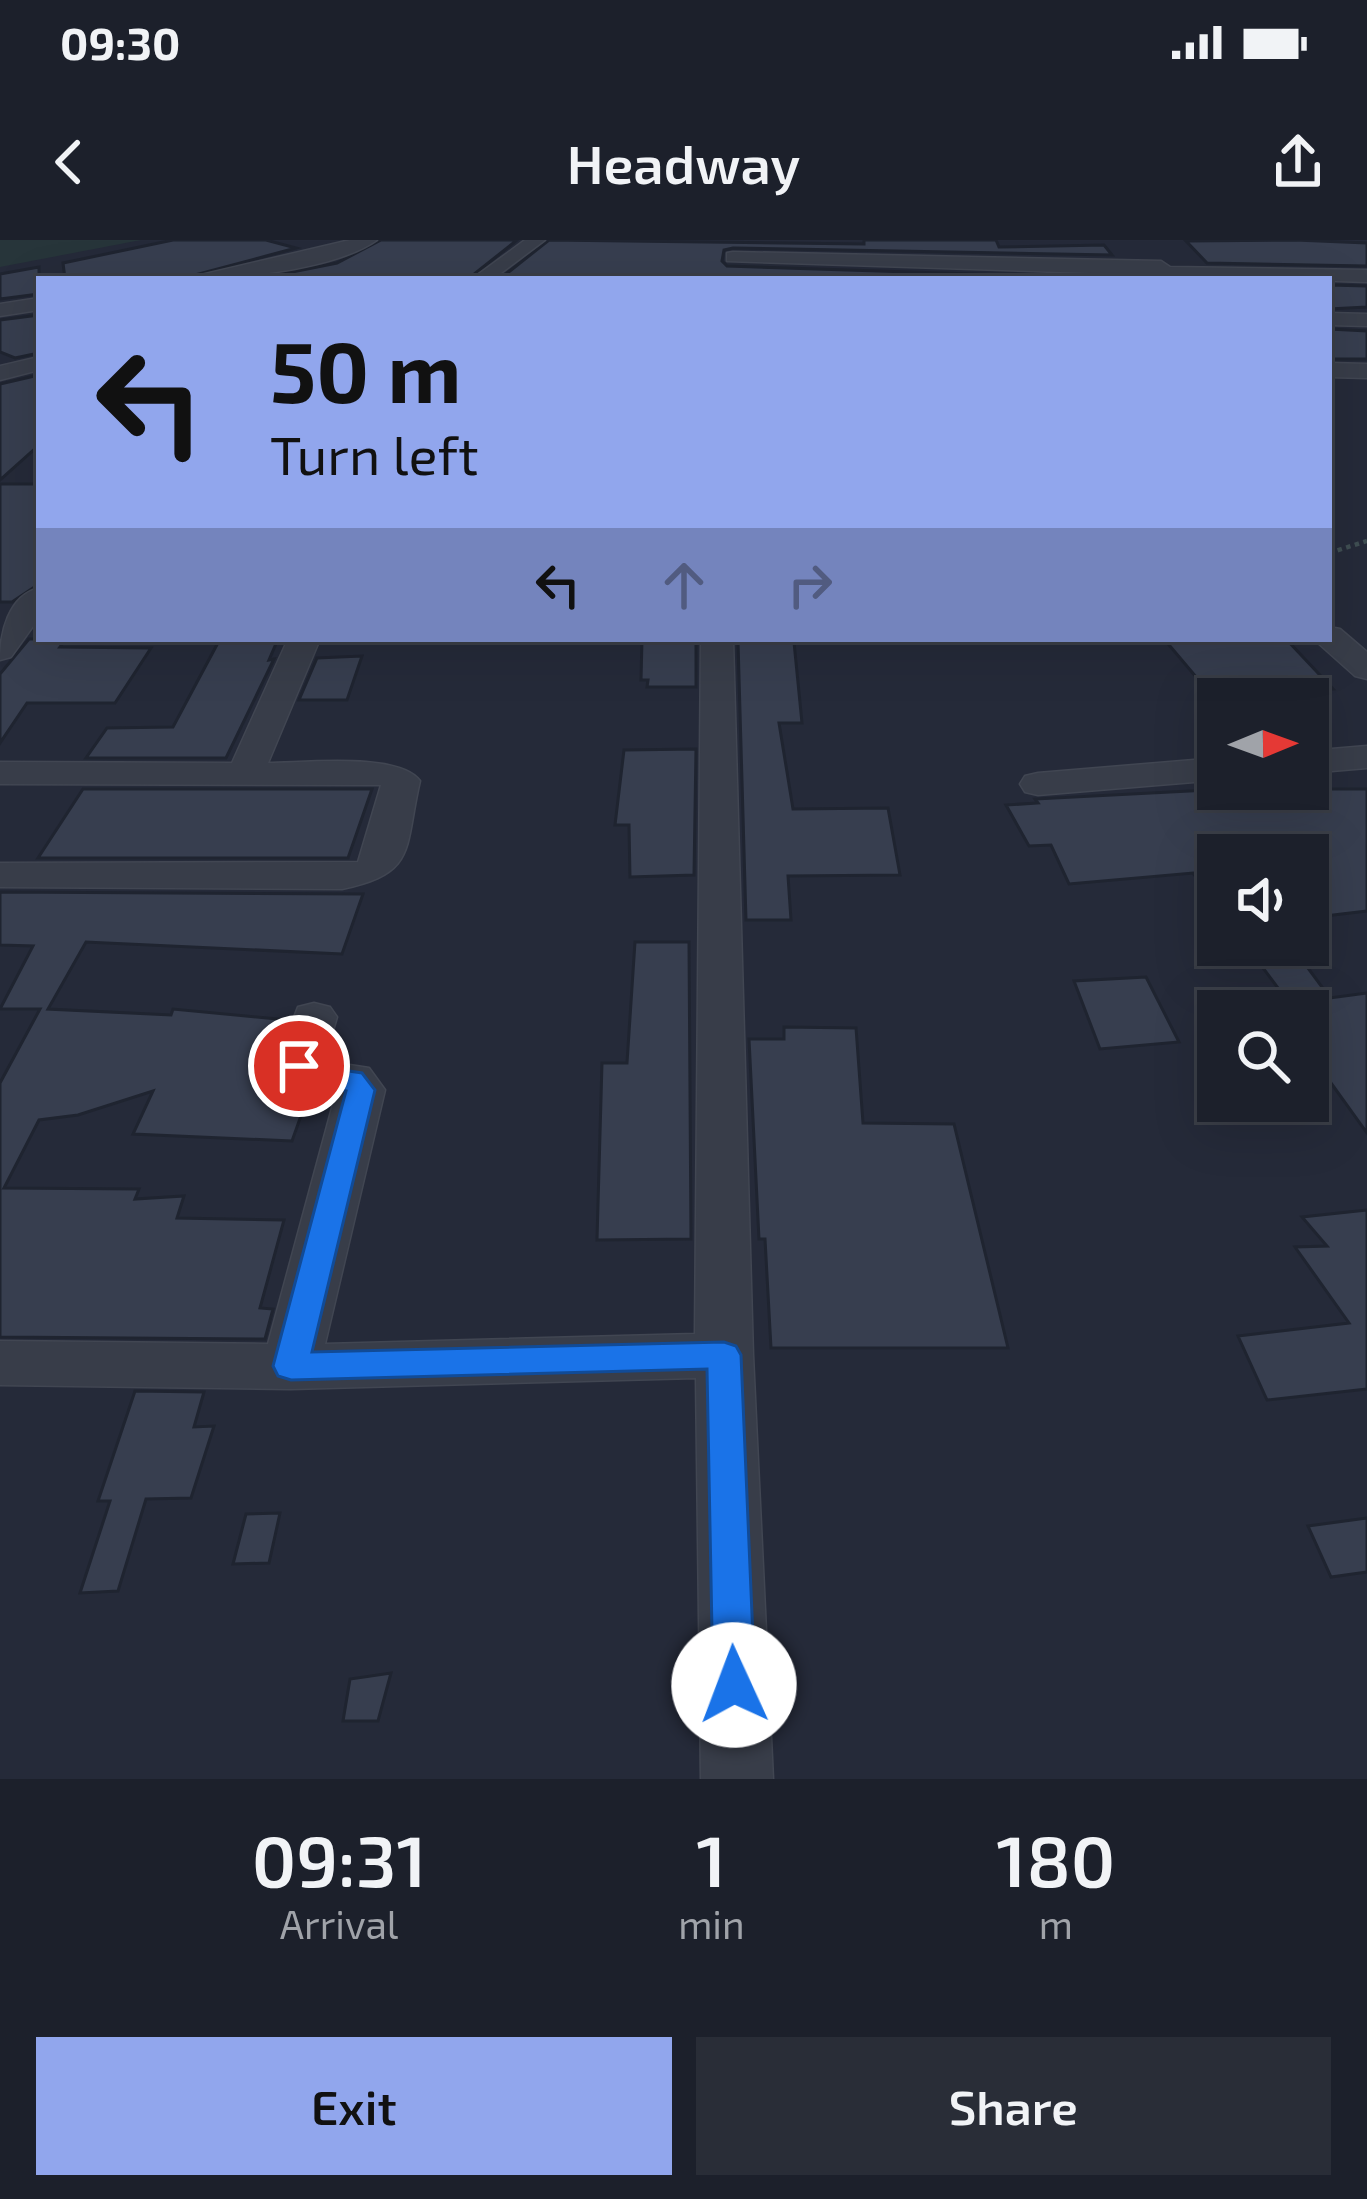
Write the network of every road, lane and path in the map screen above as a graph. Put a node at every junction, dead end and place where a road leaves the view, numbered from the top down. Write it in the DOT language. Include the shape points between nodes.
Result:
graph roads {
  1 [pos="368,240"];
  2 [pos="536,240"];
  3 [pos="1142,240"];
  4 [pos="733,256"];
  5 [pos="1164,272"];
  6 [pos="210,276"];
  7 [pos="486,276"];
  8 [pos="1367,276"];
  9 [pos="1332,319"];
  10 [pos="1367,320"];
  11 [pos="36,364"];
  12 [pos="1332,370"];
  13 [pos="1367,371"];
  14 [pos="0,373"];
  15 [pos="1367,541"];
  16 [pos="1332,552"];
  17 [pos="36,601"];
  18 [pos="1332,639"];
  19 [pos="303,642"];
  20 [pos="717,642"];
  21 [pos="0,650"];
  22 [pos="1367,669"];
  23 [pos="1367,757"];
  24 [pos="1329,760"];
  25 [pos="1197,771"];
  26 [pos="0,773"];
  27 [pos="245,773"];
  28 [pos="1038,784"];
  29 [pos="0,875"];
  30 [pos="314,1017"];
  31 [pos="724,1355"];
  32 [pos="0,1363"];
  33 [pos="291,1366"];
  34 [pos="737,1779"];
  1 -- 6 [label="street"];
  2 -- 7 [label="street"];
  3 -- 5 [label="street"];
  4 -- 5 [label="street"];
  5 -- 8 [label="street"];
  9 -- 10 [label="street"];
  11 -- 14 [label="street"];
  12 -- 13 [label="street"];
  15 -- 16 [label="path"];
  17 -- 21 [label="street"];
  18 -- 22 [label="street"];
  19 -- 27 [label="street"];
  20 -- 31 [label="street"];
  23 -- 24 [label="street"];
  25 -- 28 [label="street"];
  26 -- 27 [label="street"];
  27 -- 29 [label="street" via="388,774 402,781 381,862 342,877"];
  30 -- 33 [label="street" via="299,1066 308,1075 352,1079 361,1090"];
  31 -- 33 [label="street"];
  31 -- 34 [label="street"];
  32 -- 33 [label="street"];
}
